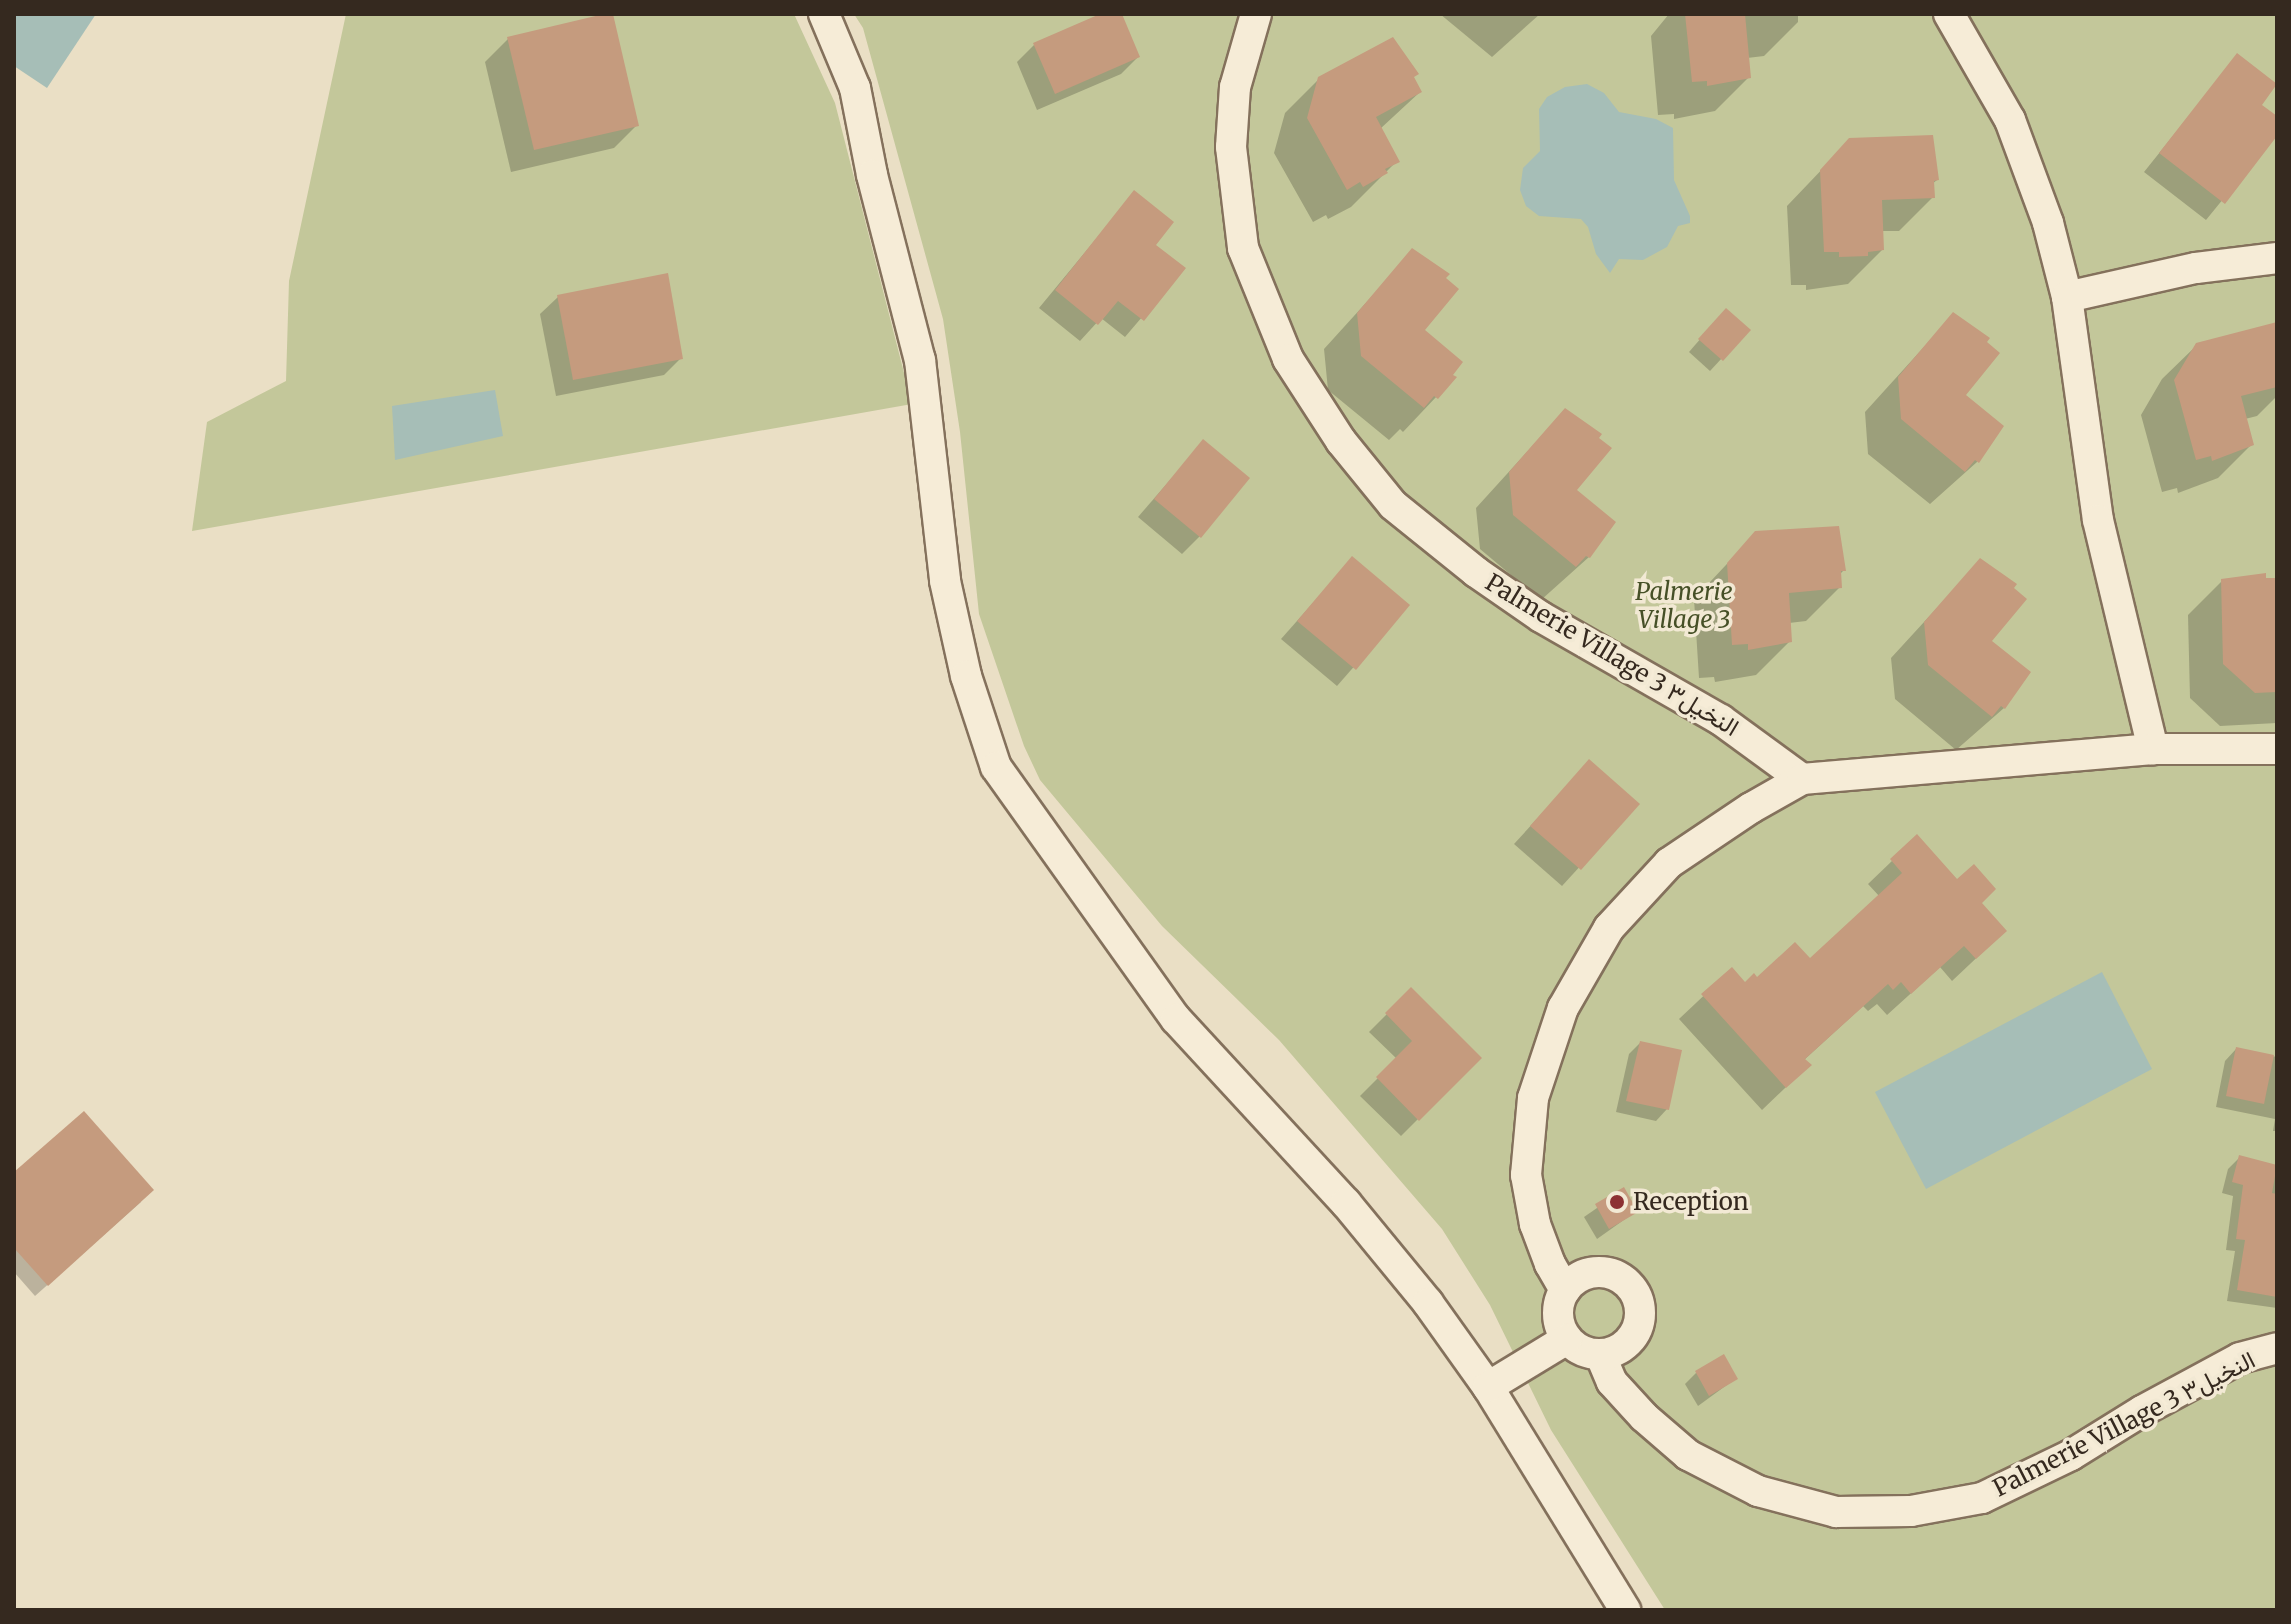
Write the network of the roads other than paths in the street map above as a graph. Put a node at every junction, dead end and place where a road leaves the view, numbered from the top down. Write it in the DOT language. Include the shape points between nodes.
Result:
graph roads {
  1 [pos="824,14"];
  2 [pos="1256,14"];
  3 [pos="1949,14"];
  4 [pos="2277,258"];
  5 [pos="2067,297"];
  6 [pos="2153,749"];
  7 [pos="2277,749"];
  8 [pos="1802,779"];
  9 [pos="1565,1290"];
  10 [pos="1567,1339"];
  11 [pos="2277,1348"];
  12 [pos="1600,1354"];
  13 [pos="1488,1387"];
  14 [pos="1625,1610"];
  1 -- 13 [label="street" via="855,88 920,360 945,581 966,676 996,767 1176,1019 1346,1203"];
  2 -- 8 [label="street, Palmerie Village 3 النخيل٣" via="1235,87 1231,147 1243,248 1288,359 1341,441 1393,505 1476,572 1541,617 1721,720"];
  3 -- 5 [label="street" via="2010,120 2048,223"];
  4 -- 5 [label="street" via="2196,268"];
  5 -- 6 [label="street" via="2098,520"];
  6 -- 7 [label="street"];
  6 -- 8 [label="street"];
  8 -- 9 [label="street" via="1669,863 1609,928 1563,1008 1533,1098 1526,1175 1535,1224"];
  9 -- 10 [label="street" via="1558,1306"];
  9 -- 12 [label="street" via="1577,1278 1610,1272 1636,1293 1639,1326 1617,1351"];
  10 -- 12 [label="street"];
  10 -- 13 [label="street"];
  11 -- 12 [label="street, Palmerie Village 3 النخيل٣" via="2240,1358 2071,1455 1982,1498 1911,1511 1836,1512 1758,1491 1688,1455 1612,1382"];
  13 -- 14 [label="street"];
}
